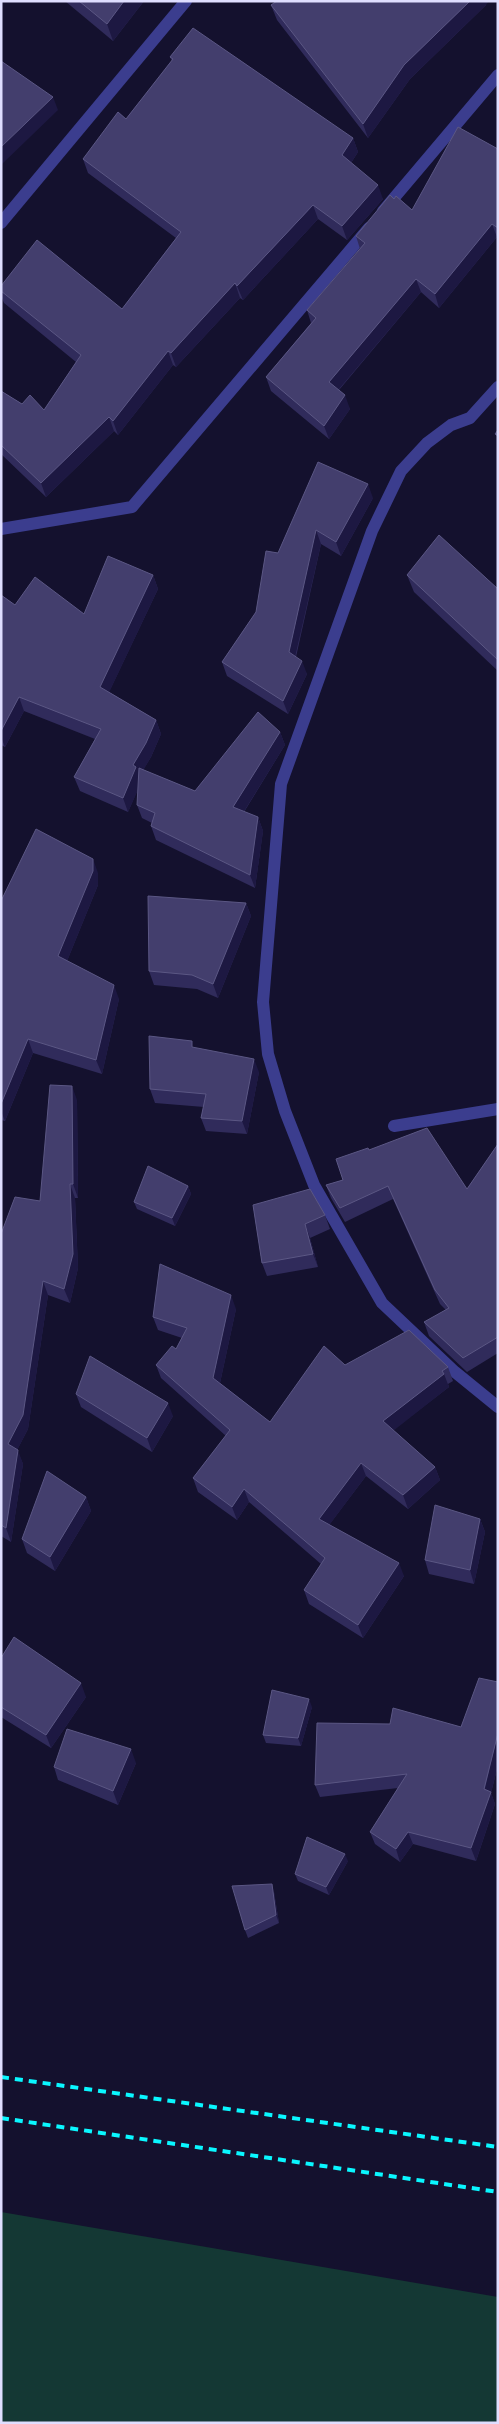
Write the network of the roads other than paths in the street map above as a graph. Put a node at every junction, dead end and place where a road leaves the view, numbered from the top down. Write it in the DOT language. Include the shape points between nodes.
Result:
graph roads {
  1 [pos="186,1"];
  2 [pos="498,75"];
  3 [pos="1,223"];
  4 [pos="498,388"];
  5 [pos="1,529"];
  6 [pos="498,1109"];
  7 [pos="394,1126"];
  8 [pos="498,1407"];
  1 -- 3 [label="street"];
  2 -- 5 [label="street" via="132,507"];
  4 -- 8 [label="street" via="470,418 451,425 427,443 401,471 372,532 282,784 263,1002 268,1054 310,1176 377,1295 455,1372"];
  6 -- 7 [label="street"];
}
